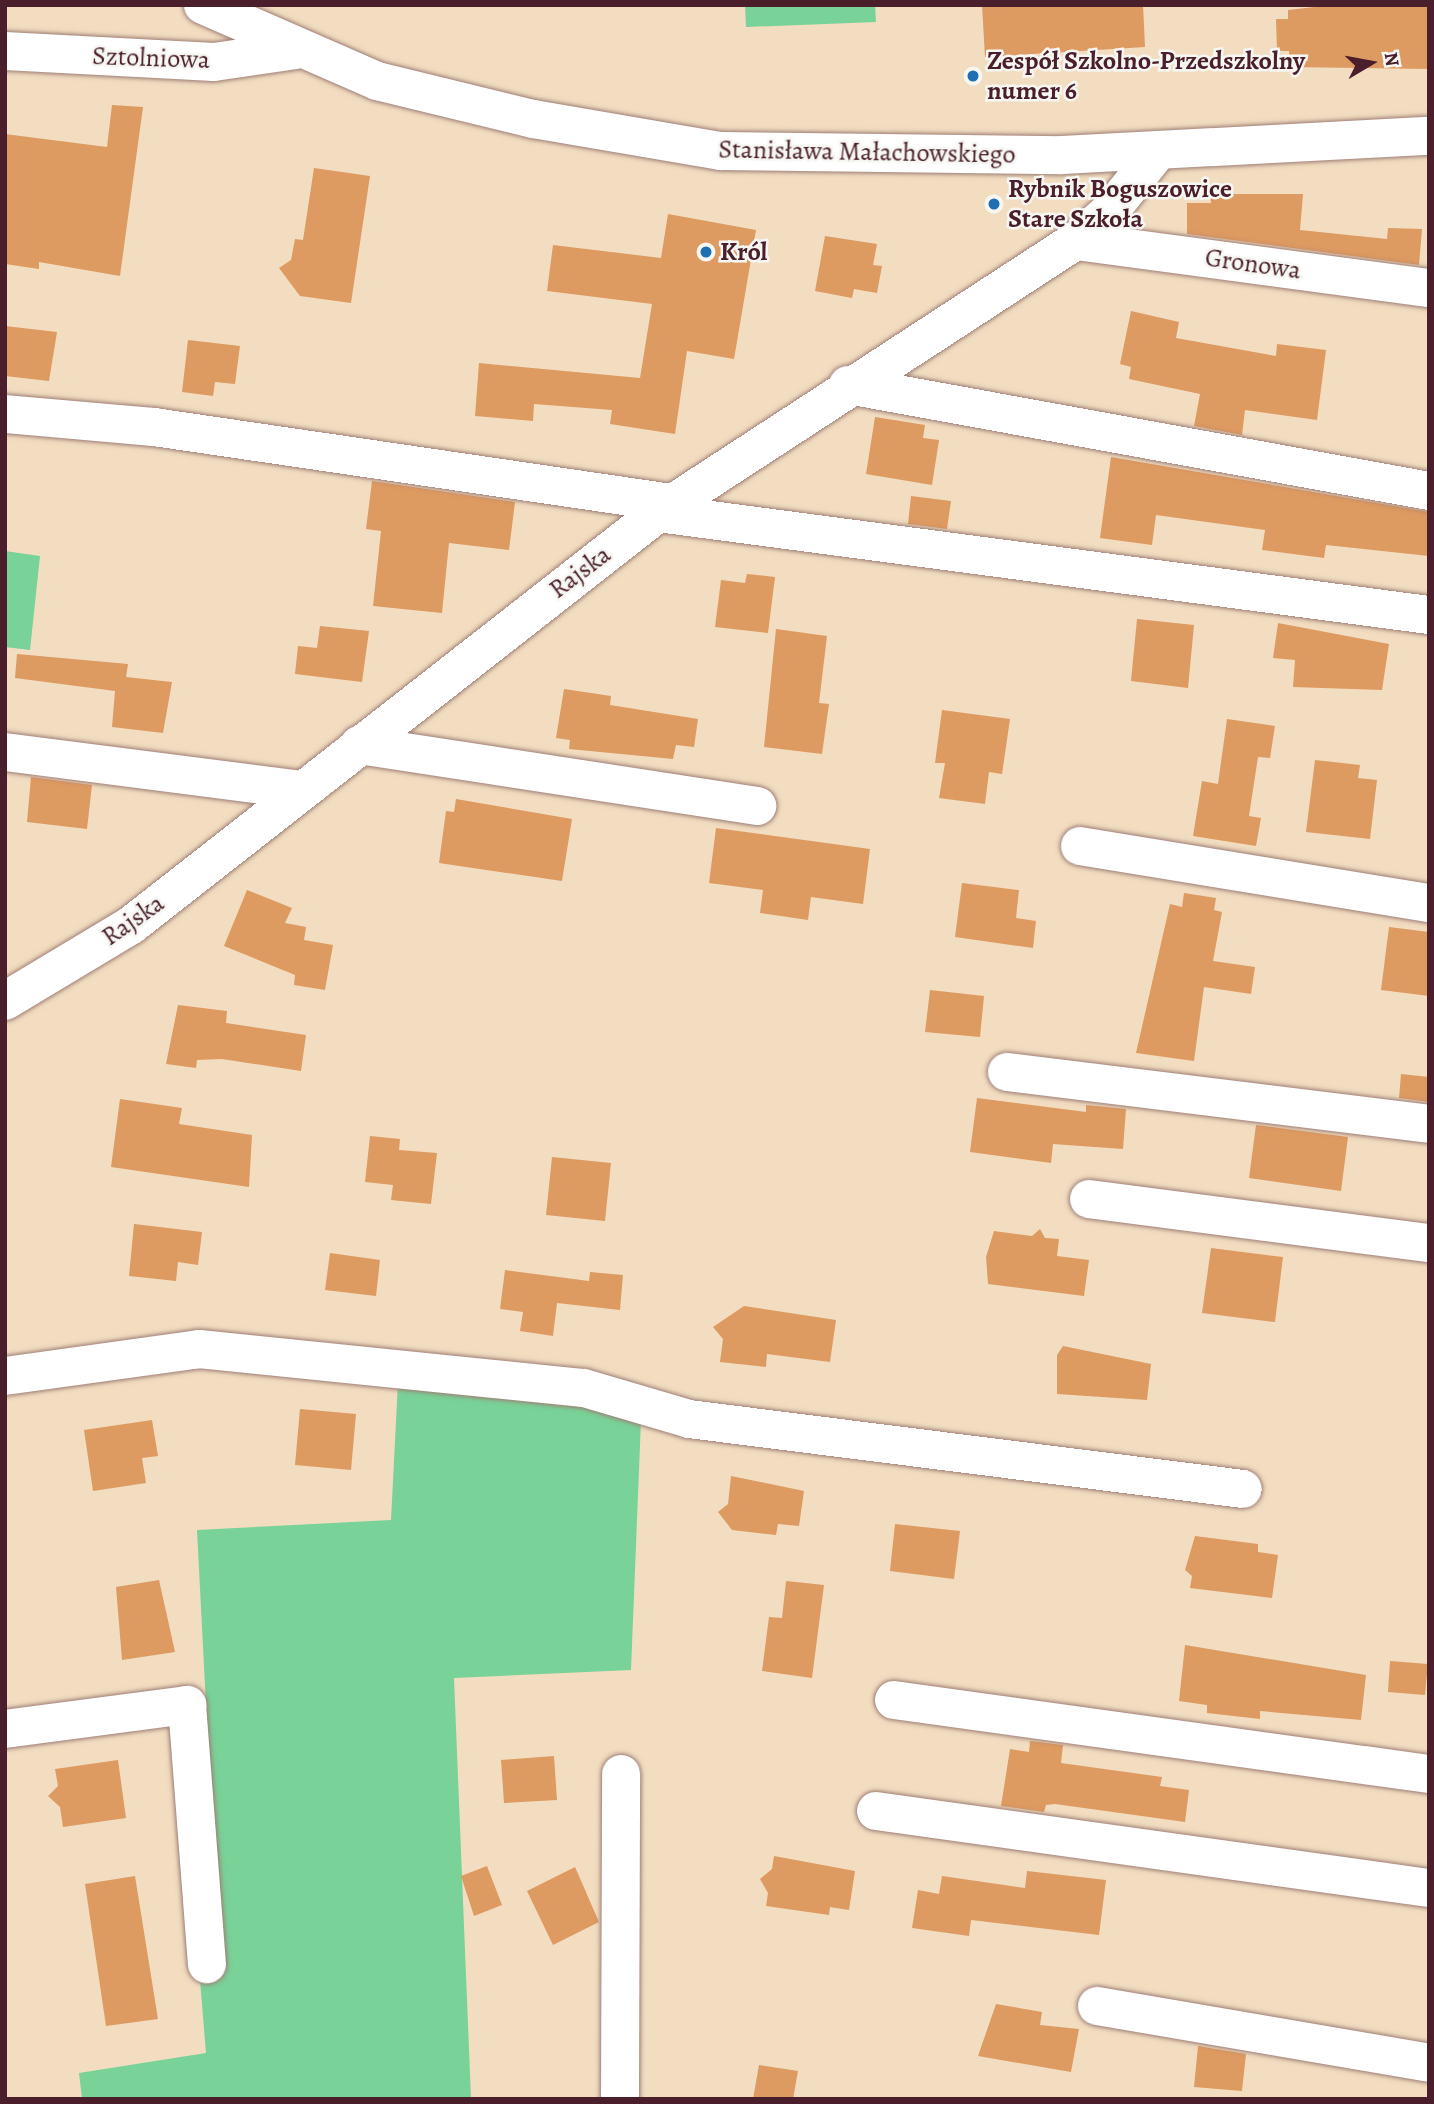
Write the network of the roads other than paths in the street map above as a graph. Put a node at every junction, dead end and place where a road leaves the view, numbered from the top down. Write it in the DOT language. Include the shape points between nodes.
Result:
graph roads {
  1 [pos="202,5"];
  2 [pos="296,50"];
  3 [pos="5,51"];
  4 [pos="1429,136"];
  5 [pos="1158,151"];
  6 [pos="1076,241"];
  7 [pos="1429,288"];
  8 [pos="848,385"];
  9 [pos="5,414"];
  10 [pos="1429,491"];
  11 [pos="665,508"];
  12 [pos="1429,615"];
  13 [pos="359,745"];
  14 [pos="5,752"];
  15 [pos="303,790"];
  16 [pos="757,806"];
  17 [pos="1080,846"];
  18 [pos="1429,903"];
  19 [pos="5,1001"];
  20 [pos="1007,1072"];
  21 [pos="1429,1124"];
  22 [pos="1089,1199"];
  23 [pos="1429,1243"];
  24 [pos="5,1376"];
  25 [pos="1243,1489"];
  26 [pos="894,1700"];
  27 [pos="5,1729"];
  28 [pos="621,1773"];
  29 [pos="1429,1774"];
  30 [pos="876,1811"];
  31 [pos="1429,1888"];
  32 [pos="207,1964"];
  33 [pos="1097,2006"];
  34 [pos="1429,2063"];
  35 [pos="620,2099"];
  1 -- 2 [label="street, Stanisława Małachowskiego"];
  2 -- 3 [label="street, Sztolniowa" via="214,62"];
  2 -- 5 [label="street, Stanisława Małachowskiego" via="457,102 721,151 891,158"];
  4 -- 5 [label="street, Stanisława Małachowskiego"];
  5 -- 6 [label="street, Rajska"];
  6 -- 7 [label="street, Gronowa"];
  6 -- 8 [label="street, Rajska"];
  8 -- 10 [label="street"];
  8 -- 11 [label="street, Rajska"];
  9 -- 11 [label="street" via="154,427"];
  11 -- 12 [label="street"];
  11 -- 13 [label="street, Rajska"];
  13 -- 15 [label="street, Rajska"];
  13 -- 16 [label="street"];
  14 -- 15 [label="street"];
  15 -- 19 [label="street, Rajska" via="130,926"];
  17 -- 18 [label="street"];
  20 -- 21 [label="street"];
  22 -- 23 [label="street"];
  24 -- 25 [label="street" via="199,1349 584,1388 689,1419"];
  26 -- 29 [label="street"];
  27 -- 32 [label="street" via="187,1705"];
  28 -- 35 [label="street"];
  30 -- 31 [label="street"];
  33 -- 34 [label="street"];
}
